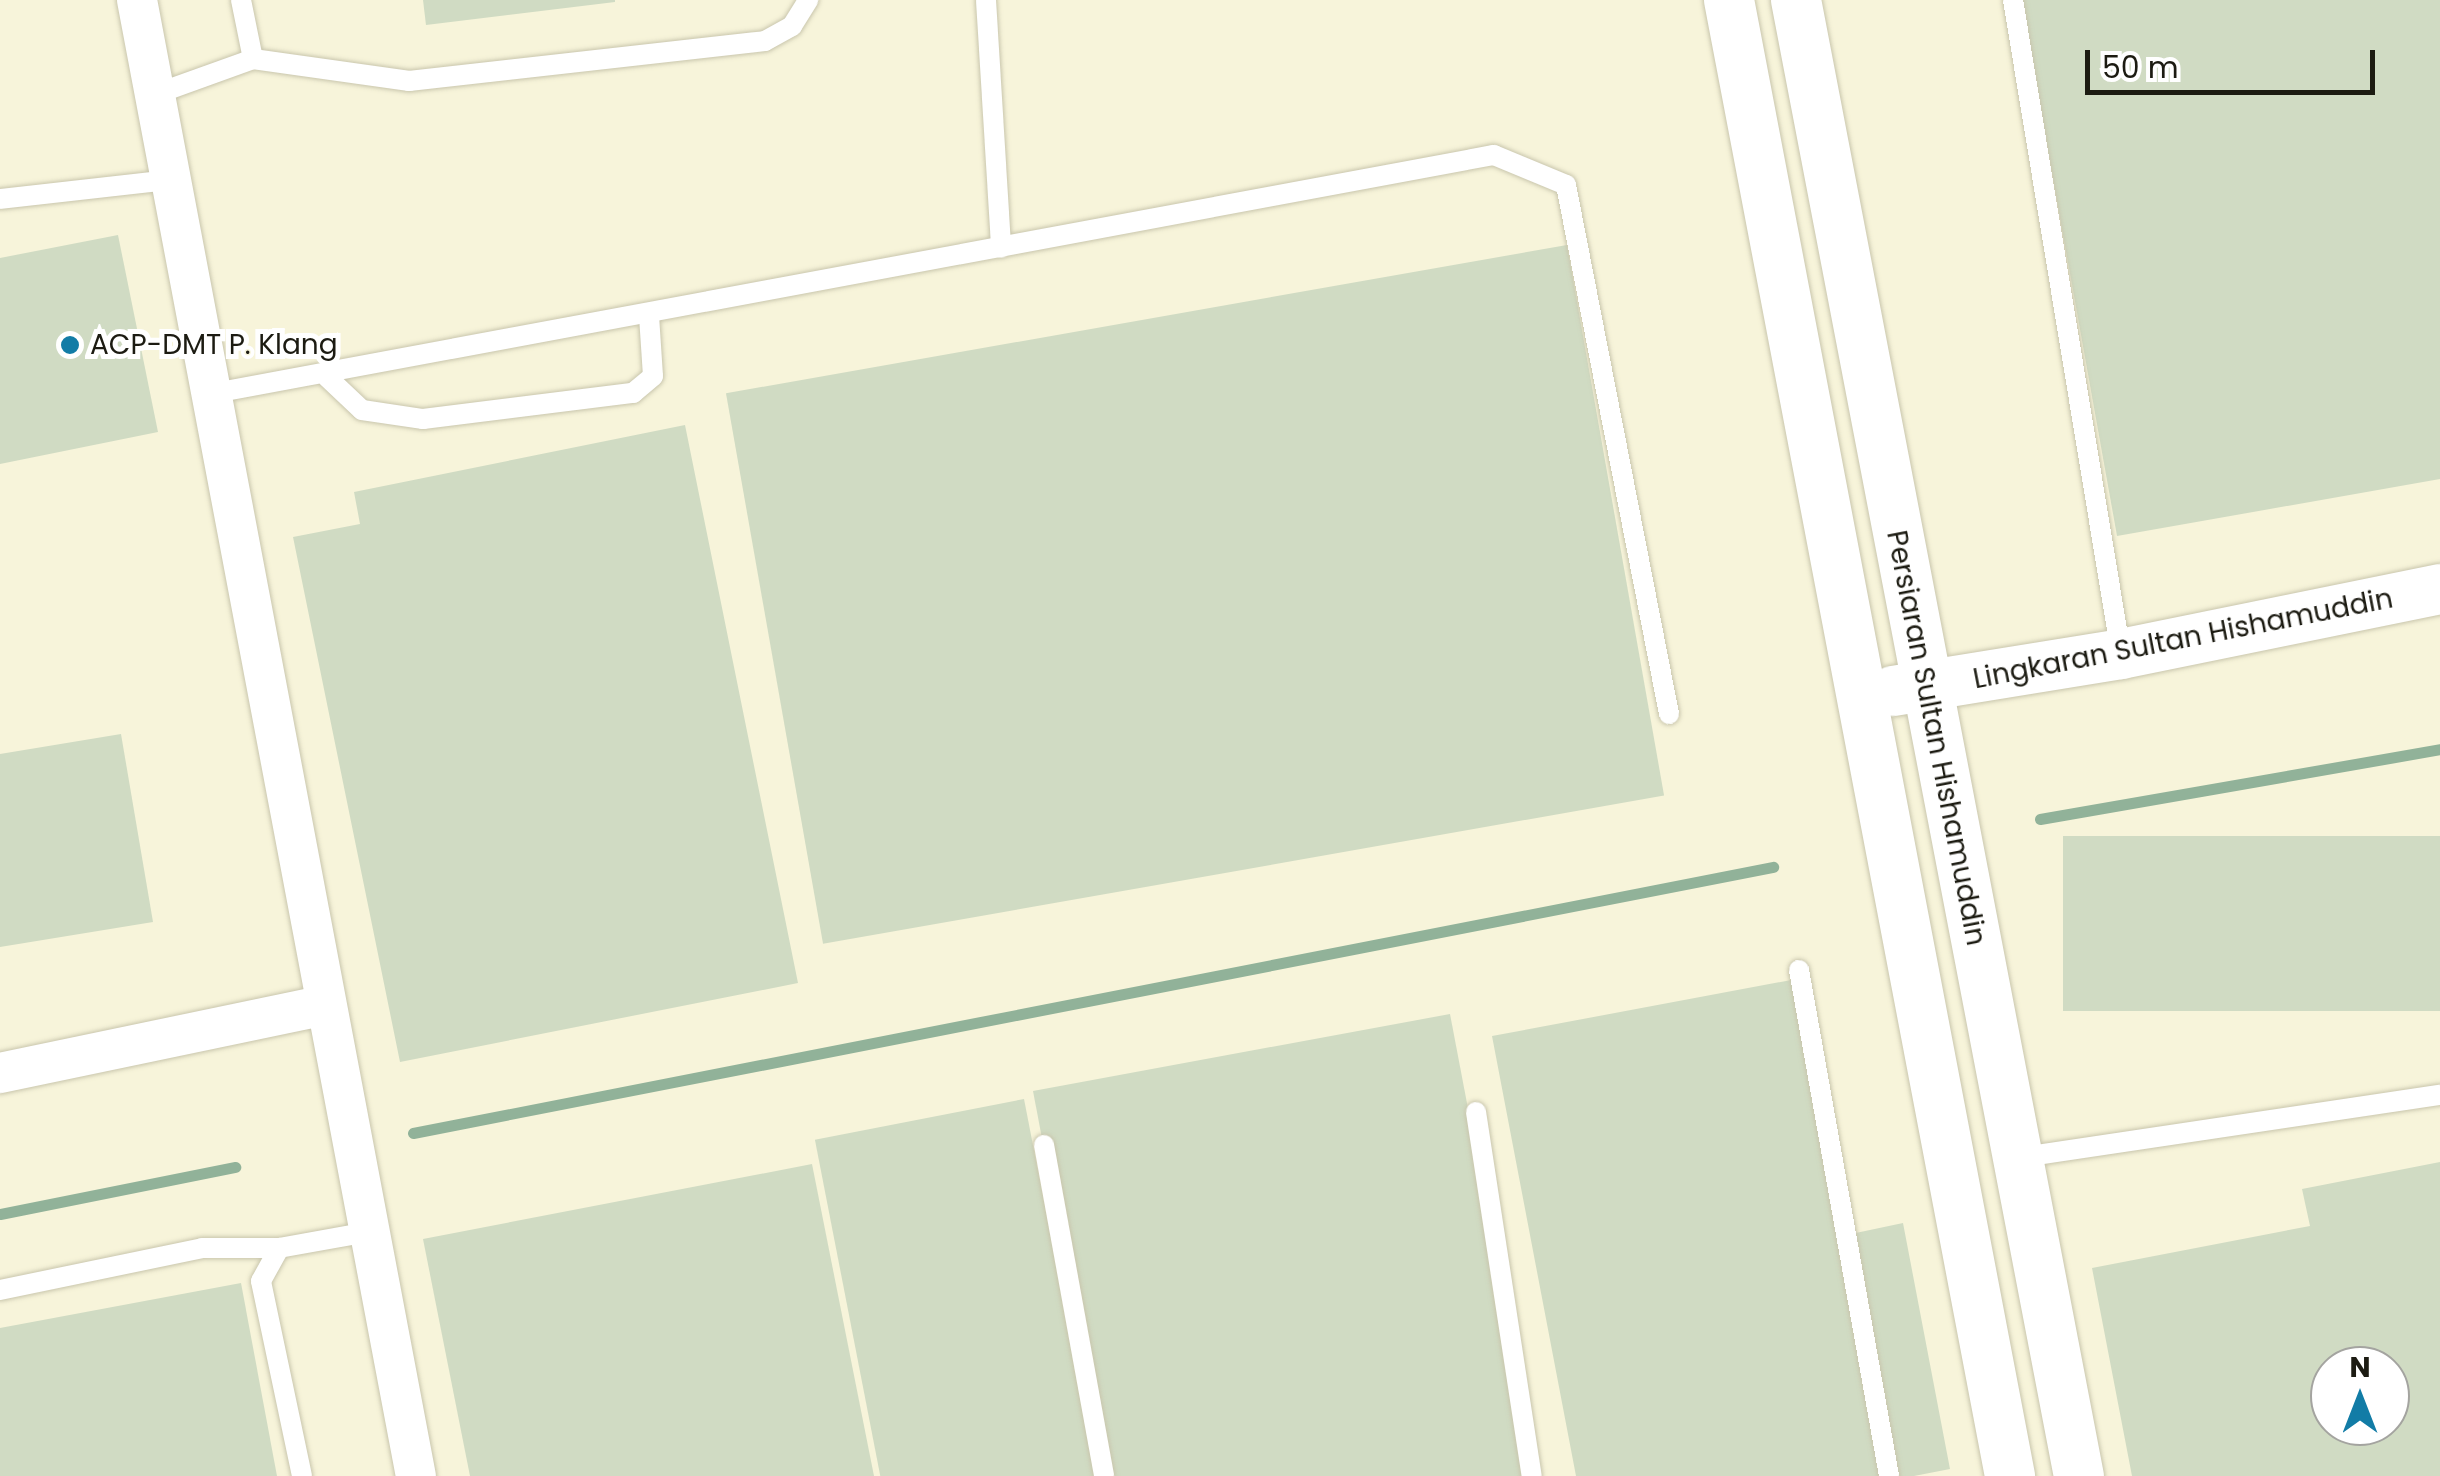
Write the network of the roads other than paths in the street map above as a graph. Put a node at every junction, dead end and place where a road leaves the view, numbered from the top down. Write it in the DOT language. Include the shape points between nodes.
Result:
graph roads {
  1 [pos="137,0"];
  2 [pos="241,0"];
  3 [pos="808,0"];
  4 [pos="986,0"];
  5 [pos="1729,0"];
  6 [pos="1796,0"];
  7 [pos="2013,0"];
  8 [pos="253,58"];
  9 [pos="156,94"];
  10 [pos="169,180"];
  11 [pos="0,199"];
  12 [pos="1001,248"];
  13 [pos="649,316"];
  14 [pos="326,377"];
  15 [pos="209,394"];
  16 [pos="2440,589"];
  17 [pos="2120,654"];
  18 [pos="1925,687"];
  19 [pos="1858,696"];
  20 [pos="1669,714"];
  21 [pos="1799,970"];
  22 [pos="326,1004"];
  23 [pos="0,1073"];
  24 [pos="2440,1094"];
  25 [pos="1476,1112"];
  26 [pos="1044,1145"];
  27 [pos="2017,1158"];
  28 [pos="368,1232"];
  29 [pos="279,1248"];
  30 [pos="0,1290"];
  31 [pos="302,1476"];
  32 [pos="416,1476"];
  33 [pos="1104,1476"];
  34 [pos="1532,1476"];
  35 [pos="1889,1476"];
  36 [pos="2010,1476"];
  37 [pos="2079,1476"];
  1 -- 9 [label="street"];
  2 -- 8 [label="lane"];
  3 -- 8 [label="lane" via="792,26 764,41 409,81"];
  4 -- 12 [label="lane"];
  5 -- 19 [label="street"];
  6 -- 18 [label="street, Persiaran Sultan Hishamuddin"];
  7 -- 17 [label="lane"];
  8 -- 9 [label="lane"];
  9 -- 10 [label="street"];
  10 -- 11 [label="lane"];
  10 -- 15 [label="street"];
  12 -- 13 [label="lane"];
  12 -- 20 [label="lane" via="1494,155 1566,185"];
  13 -- 14 [label="lane"];
  13 -- 14 [label="lane" via="653,376 632,393 423,419 362,410"];
  14 -- 15 [label="lane"];
  15 -- 22 [label="street"];
  16 -- 17 [label="street, Lingkaran Sultan Hishamuddin"];
  17 -- 18 [label="street, Lingkaran Sultan Hishamuddin"];
  18 -- 19 [label="street, Lingkaran Sultan Hishamuddin"];
  18 -- 27 [label="street, Persiaran Sultan Hishamuddin"];
  19 -- 36 [label="street"];
  21 -- 35 [label="lane"];
  22 -- 23 [label="street"];
  22 -- 28 [label="street"];
  24 -- 27 [label="lane"];
  25 -- 34 [label="lane"];
  26 -- 33 [label="lane"];
  27 -- 37 [label="street, Persiaran Sultan Hishamuddin"];
  28 -- 29 [label="lane"];
  28 -- 32 [label="street"];
  29 -- 30 [label="lane" via="202,1248"];
  29 -- 31 [label="lane" via="261,1281"];
}
